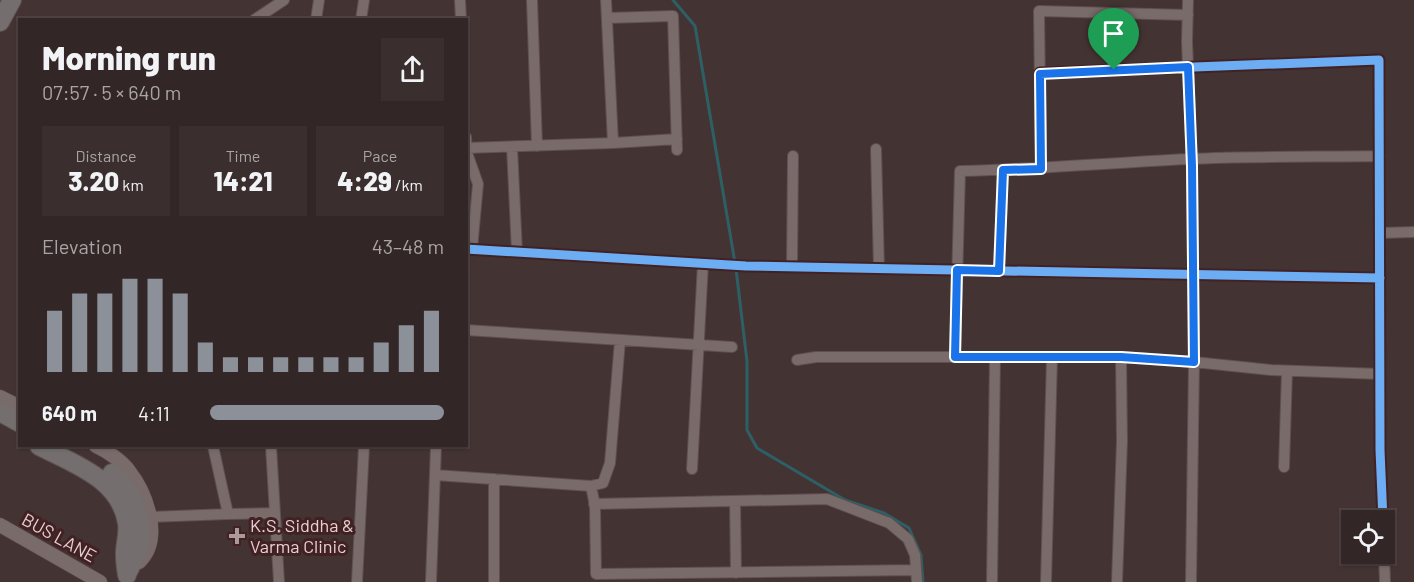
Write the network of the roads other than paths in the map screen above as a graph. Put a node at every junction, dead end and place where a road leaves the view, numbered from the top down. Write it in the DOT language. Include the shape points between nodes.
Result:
graph roads {
  1 [pos="4,0"];
  2 [pos="12,0"];
  3 [pos="284,0"];
  4 [pos="319,0"];
  5 [pos="364,0"];
  6 [pos="460,0"];
  7 [pos="532,0"];
  8 [pos="606,0"];
  9 [pos="1188,0"];
  10 [pos="0,5"];
  11 [pos="1188,15"];
  12 [pos="257,18"];
  13 [pos="316,18"];
  14 [pos="361,18"];
  15 [pos="461,18"];
  16 [pos="607,18"];
  17 [pos="0,22"];
  18 [pos="1188,67"];
  19 [pos="1040,74"];
  20 [pos="677,138"];
  21 [pos="613,143"];
  22 [pos="537,146"];
  23 [pos="512,147"];
  24 [pos="468,148"];
  25 [pos="876,149"];
  26 [pos="677,150"];
  27 [pos="468,151"];
  28 [pos="793,156"];
  29 [pos="1380,156"];
  30 [pos="1191,159"];
  31 [pos="1041,169"];
  32 [pos="1003,170"];
  33 [pos="1414,232"];
  34 [pos="1380,233"];
  35 [pos="469,249"];
  36 [pos="517,252"];
  37 [pos="703,263"];
  38 [pos="792,267"];
  39 [pos="879,269"];
  40 [pos="957,270"];
  41 [pos="999,271"];
  42 [pos="1193,275"];
  43 [pos="1380,278"];
  44 [pos="468,330"];
  45 [pos="620,340"];
  46 [pos="700,345"];
  47 [pos="732,347"];
  48 [pos="955,357"];
  49 [pos="995,357"];
  50 [pos="1052,357"];
  51 [pos="1121,357"];
  52 [pos="797,360"];
  53 [pos="1194,362"];
  54 [pos="1287,371"];
  55 [pos="1380,374"];
  56 [pos="0,397"];
  57 [pos="18,406"];
  58 [pos="0,412"];
  59 [pos="18,422"];
  60 [pos="0,426"];
  61 [pos="18,435"];
  62 [pos="41,447"];
  63 [pos="65,447"];
  64 [pos="97,447"];
  65 [pos="213,447"];
  66 [pos="271,447"];
  67 [pos="364,447"];
  68 [pos="436,447"];
  69 [pos="1284,466"];
  70 [pos="692,469"];
  71 [pos="435,476"];
  72 [pos="494,479"];
  73 [pos="591,486"];
  74 [pos="735,501"];
  75 [pos="594,504"];
  76 [pos="1383,510"];
  77 [pos="275,513"];
  78 [pos="228,514"];
  79 [pos="150,517"];
  80 [pos="0,525"];
  81 [pos="133,544"];
  82 [pos="1384,564"];
  83 [pos="736,573"];
  84 [pos="916,576"];
  85 [pos="125,578"];
  86 [pos="596,578"];
  87 [pos="100,582"];
  88 [pos="279,582"];
  89 [pos="357,582"];
  90 [pos="431,582"];
  91 [pos="494,582"];
  92 [pos="992,582"];
  93 [pos="1046,582"];
  94 [pos="1117,582"];
  95 [pos="1191,582"];
  96 [pos="1385,582"];
  1 -- 10 [label="main road"];
  2 -- 17 [label="main road"];
  3 -- 12 [label="street"];
  4 -- 13 [label="street"];
  5 -- 14 [label="street"];
  6 -- 15 [label="street"];
  7 -- 22 [label="street"];
  8 -- 16 [label="street"];
  9 -- 11 [label="street"];
  11 -- 18 [label="street"];
  11 -- 19 [label="street" via="1039,11"];
  16 -- 20 [label="street" via="672,16"];
  16 -- 21 [label="street"];
  18 -- 19 [label="street"];
  18 -- 29 [label="street" via="1379,60"];
  18 -- 30 [label="street"];
  19 -- 31 [label="street"];
  20 -- 21 [label="street"];
  20 -- 26 [label="street"];
  21 -- 22 [label="street"];
  22 -- 23 [label="street"];
  23 -- 24 [label="street"];
  23 -- 36 [label="street"];
  25 -- 39 [label="street"];
  27 -- 35 [label="street" via="478,184"];
  28 -- 38 [label="street"];
  29 -- 30 [label="street"];
  29 -- 34 [label="street"];
  30 -- 31 [label="street"];
  30 -- 42 [label="street"];
  31 -- 32 [label="street"];
  32 -- 40 [label="street" via="960,171"];
  32 -- 41 [label="street"];
  33 -- 34 [label="street"];
  34 -- 43 [label="street"];
  35 -- 36 [label="street"];
  36 -- 37 [label="street"];
  37 -- 38 [label="street"];
  37 -- 46 [label="street"];
  38 -- 39 [label="street"];
  39 -- 40 [label="street"];
  40 -- 41 [label="street"];
  40 -- 48 [label="street"];
  41 -- 42 [label="street"];
  42 -- 43 [label="street"];
  42 -- 53 [label="street"];
  43 -- 55 [label="street"];
  44 -- 45 [label="street"];
  45 -- 46 [label="street"];
  45 -- 73 [label="street" via="610,463 603,483"];
  46 -- 47 [label="street"];
  46 -- 70 [label="street"];
  48 -- 49 [label="street"];
  48 -- 52 [label="street"];
  49 -- 50 [label="street"];
  49 -- 92 [label="street"];
  50 -- 51 [label="street"];
  50 -- 93 [label="street"];
  51 -- 53 [label="street"];
  51 -- 94 [label="street"];
  53 -- 54 [label="street"];
  53 -- 95 [label="street"];
  54 -- 55 [label="street"];
  54 -- 69 [label="street"];
  55 -- 76 [label="street"];
  56 -- 57 [label="street"];
  58 -- 59 [label="main road"];
  60 -- 61 [label="main road"];
  62 -- 81 [label="main road" via="108,486 124,512"];
  63 -- 81 [label="main road" via="107,469 129,492 140,525"];
  64 -- 79 [label="street" via="128,469 142,490"];
  65 -- 78 [label="street"];
  66 -- 77 [label="street"];
  67 -- 89 [label="street"];
  68 -- 71 [label="street"];
  71 -- 72 [label="street"];
  71 -- 90 [label="street"];
  72 -- 73 [label="street"];
  72 -- 91 [label="street"];
  73 -- 75 [label="street"];
  74 -- 75 [label="street"];
  74 -- 83 [label="street"];
  74 -- 84 [label="street" via="827,499 888,523 909,539"];
  75 -- 86 [label="street"];
  77 -- 78 [label="street"];
  77 -- 88 [label="street"];
  78 -- 79 [label="street"];
  79 -- 85 [label="street" via="151,540 144,558"];
  80 -- 87 [label="street, BUS LANE"];
  81 -- 85 [label="main road" via="124,555"];
  82 -- 96 [label="street"];
  83 -- 84 [label="street"];
  83 -- 86 [label="street"];
}
